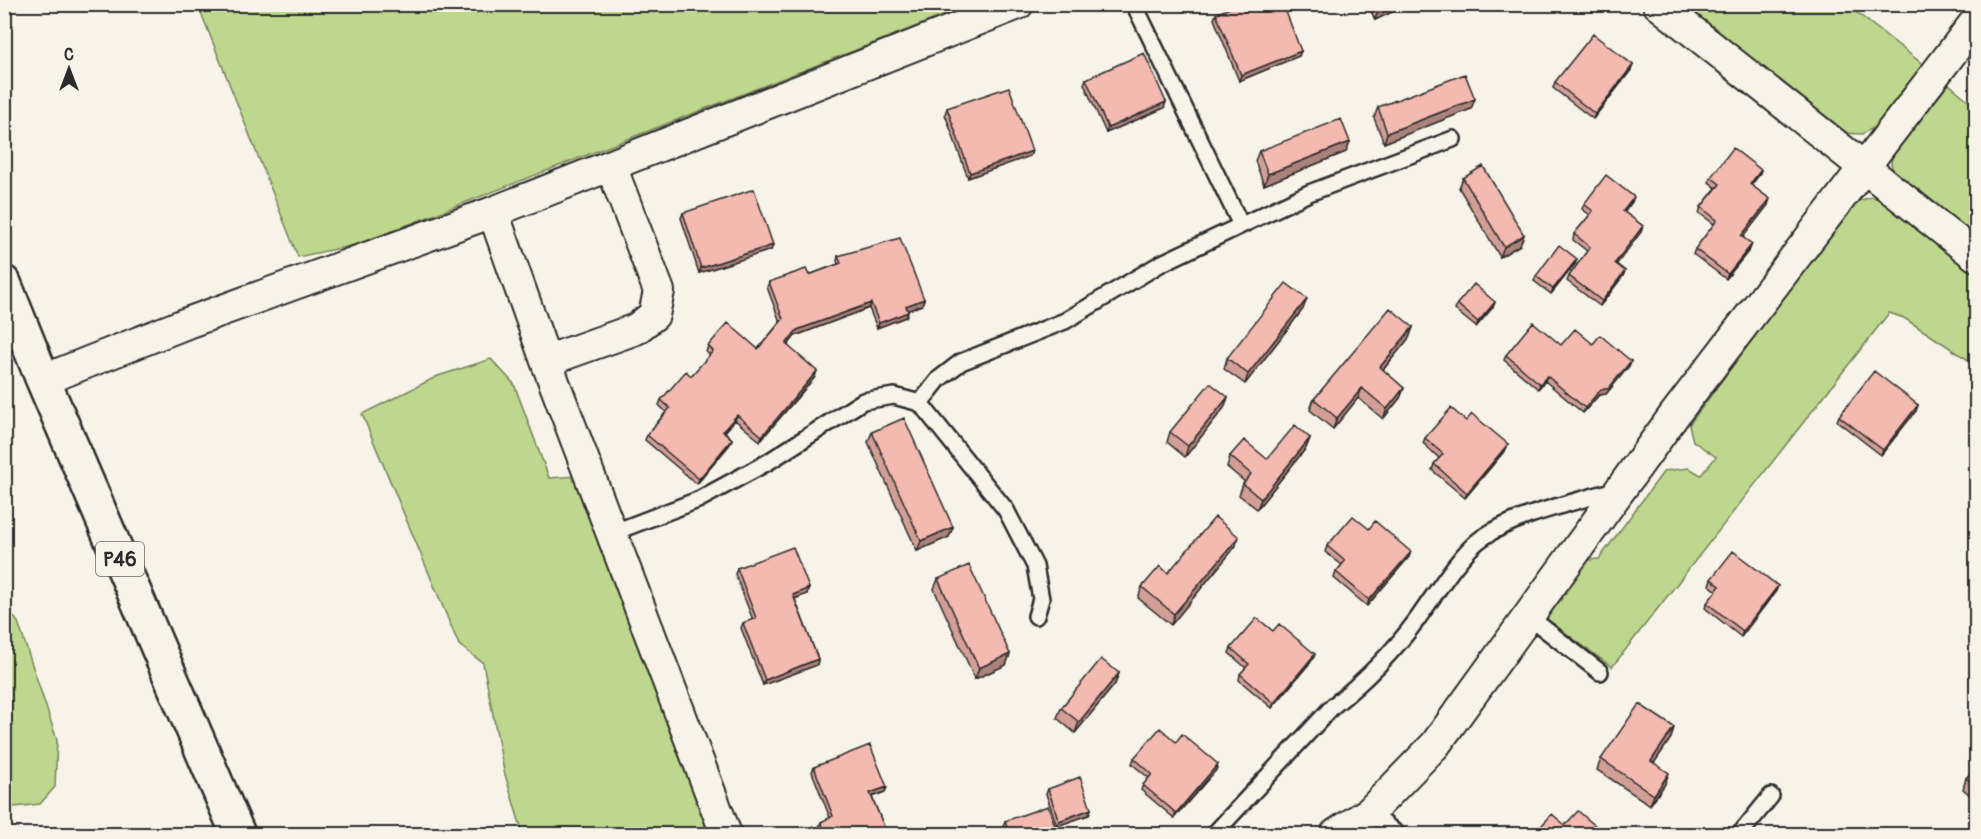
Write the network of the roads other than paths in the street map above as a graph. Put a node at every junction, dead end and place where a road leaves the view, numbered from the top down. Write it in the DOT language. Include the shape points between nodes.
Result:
graph roads {
  1 [pos="1018,4"];
  2 [pos="1134,4"];
  3 [pos="1658,4"];
  4 [pos="1977,21"];
  5 [pos="1454,139"];
  6 [pos="611,166"];
  7 [pos="1865,169"];
  8 [pos="493,212"];
  9 [pos="1241,225"];
  10 [pos="1977,256"];
  11 [pos="4,283"];
  12 [pos="546,361"];
  13 [pos="43,380"];
  14 [pos="920,403"];
  15 [pos="1622,488"];
  16 [pos="612,533"];
  17 [pos="1036,616"];
  18 [pos="1528,616"];
  19 [pos="1600,672"];
  20 [pos="1771,796"];
  21 [pos="1370,812"];
  22 [pos="238,834"];
  23 [pos="726,834"];
  24 [pos="1214,834"];
  25 [pos="1336,834"];
  26 [pos="1398,834"];
  27 [pos="1740,834"];
  1 -- 6 [label="street"];
  2 -- 9 [label="lane"];
  3 -- 7 [label="street"];
  4 -- 7 [label="street"];
  5 -- 9 [label="lane" via="1309,193"];
  6 -- 8 [label="street"];
  6 -- 12 [label="street" via="659,291 654,315 636,329"];
  7 -- 10 [label="street"];
  7 -- 15 [label="street"];
  8 -- 12 [label="street"];
  8 -- 13 [label="street" via="187,323"];
  9 -- 14 [label="lane" via="1160,264 1065,321 961,362 939,379"];
  11 -- 13 [label="main road, Р46"];
  12 -- 16 [label="street"];
  13 -- 22 [label="main road, Р46"];
  14 -- 16 [label="lane" via="894,396 863,400 768,462 698,500"];
  14 -- 17 [label="lane" via="1006,510 1035,566 1041,599"];
  15 -- 18 [label="street"];
  15 -- 24 [label="lane" via="1510,523 1480,538 1435,591 1416,621 1355,689 1333,706"];
  16 -- 23 [label="street"];
  18 -- 19 [label="lane"];
  18 -- 21 [label="street" via="1435,745"];
  20 -- 27 [label="lane"];
  21 -- 25 [label="street"];
  21 -- 26 [label="lane"];
}
